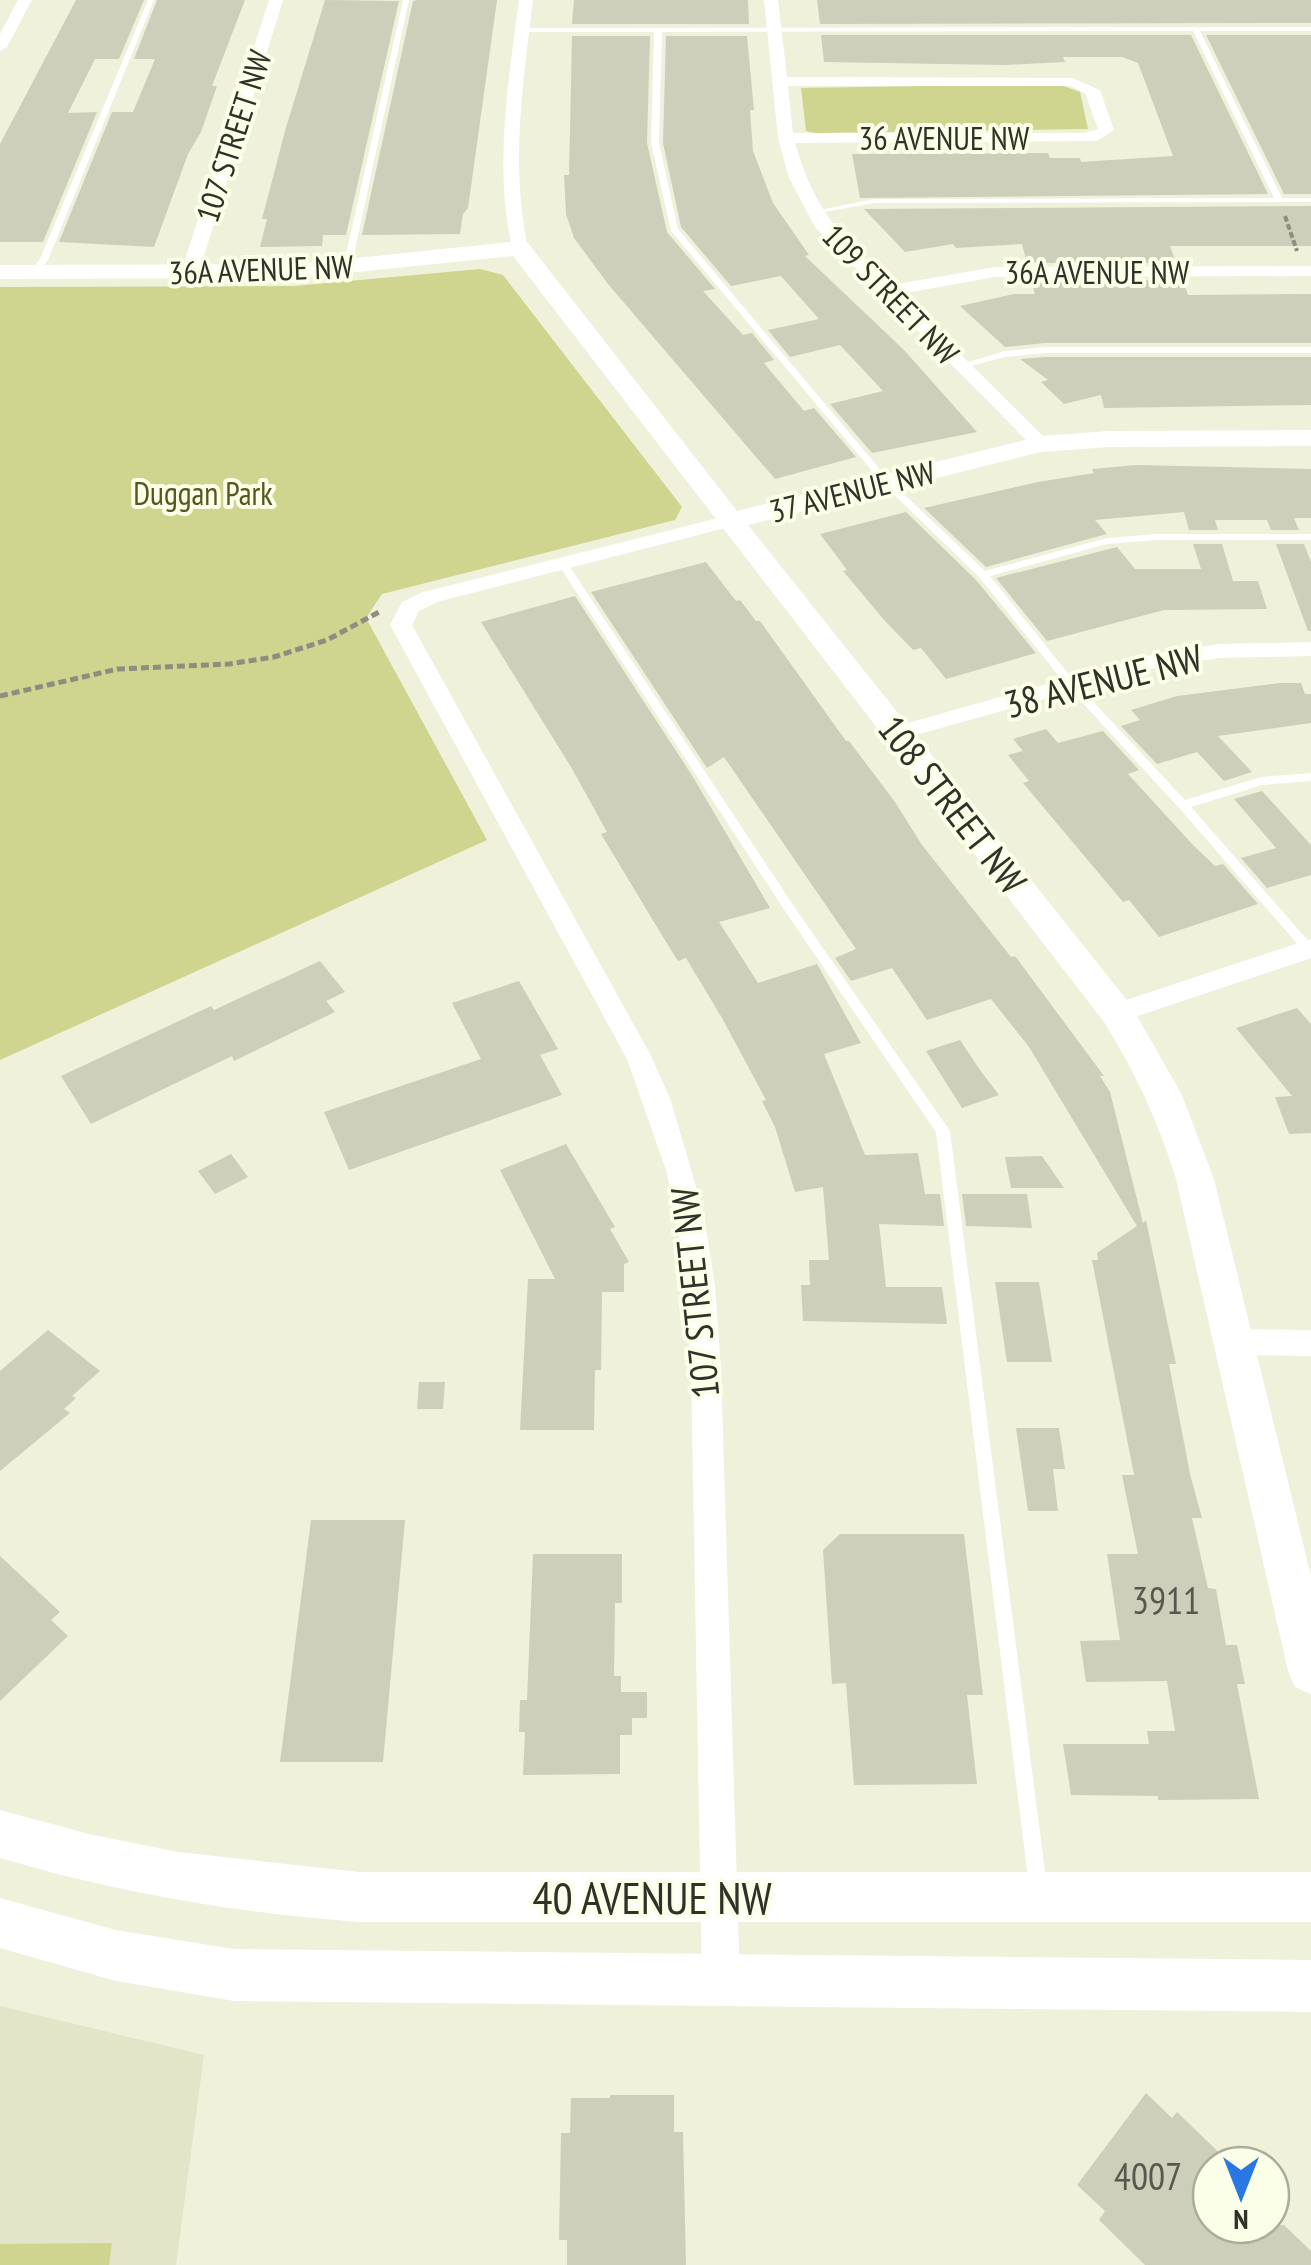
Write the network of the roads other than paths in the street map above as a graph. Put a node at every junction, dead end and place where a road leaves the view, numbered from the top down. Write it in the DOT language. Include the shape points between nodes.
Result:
graph roads {
  1 [pos="25,0"];
  2 [pos="152,0"];
  3 [pos="276,0"];
  4 [pos="406,0"];
  5 [pos="526,0"];
  6 [pos="771,0"];
  7 [pos="1194,29"];
  8 [pos="1311,29"];
  9 [pos="522,30"];
  10 [pos="658,30"];
  11 [pos="774,30"];
  12 [pos="0,47"];
  13 [pos="781,80"];
  14 [pos="786,138"];
  15 [pos="1279,200"];
  16 [pos="1311,200"];
  17 [pos="814,212"];
  18 [pos="520,248"];
  19 [pos="347,268"];
  20 [pos="0,272"];
  21 [pos="34,272"];
  22 [pos="190,272"];
  23 [pos="1309,276"];
  24 [pos="884,291"];
  25 [pos="1311,350"];
  26 [pos="960,366"];
  27 [pos="1311,438"];
  28 [pos="1041,444"];
  29 [pos="886,482"];
  30 [pos="730,522"];
  31 [pos="1311,537"];
  32 [pos="563,564"];
  33 [pos="983,575"];
  34 [pos="405,612"];
  35 [pos="1311,649"];
  36 [pos="1071,684"];
  37 [pos="898,733"];
  38 [pos="1311,778"];
  39 [pos="1183,805"];
  40 [pos="1310,950"];
  41 [pos="1117,1013"];
  42 [pos="1234,1342"];
  43 [pos="1311,1343"];
  44 [pos="1311,1671"];
  45 [pos="0,1834"];
  46 [pos="718,1897"];
  47 [pos="1040,1897"];
  48 [pos="1311,1897"];
  49 [pos="0,1923"];
  50 [pos="721,1983"];
  51 [pos="1311,1986"];
  1 -- 12 [label="street"];
  2 -- 21 [label="lane"];
  3 -- 22 [label="street, 107 STREET NW"];
  4 -- 19 [label="lane"];
  5 -- 9 [label="street, 108 STREET NW"];
  6 -- 11 [label="street, 109 STREET NW"];
  7 -- 8 [label="lane"];
  7 -- 11 [label="lane"];
  7 -- 15 [label="lane"];
  9 -- 10 [label="lane"];
  9 -- 18 [label="street, 108 STREET NW" via="508,177"];
  10 -- 11 [label="lane"];
  10 -- 29 [label="lane" via="655,143 674,229"];
  11 -- 13 [label="street, 109 STREET NW"];
  13 -- 14 [label="street, 109 STREET NW"];
  13 -- 14 [label="street, 36 AVENUE NW" via="1082,84 1092,90 1106,126 1101,135 1084,138"];
  14 -- 17 [label="street, 109 STREET NW"];
  15 -- 16 [label="lane"];
  15 -- 17 [label="lane" via="874,201"];
  17 -- 24 [label="street, 109 STREET NW"];
  18 -- 19 [label="street, 36A AVENUE NW"];
  18 -- 30 [label="street, 108 STREET NW"];
  19 -- 22 [label="street, 36A AVENUE NW"];
  20 -- 21 [label="street, 36A AVENUE NW"];
  21 -- 22 [label="street, 36A AVENUE NW"];
  23 -- 24 [label="street, 36A AVENUE NW" via="995,272"];
  24 -- 26 [label="street, 109 STREET NW"];
  25 -- 26 [label="lane" via="1045,350"];
  26 -- 28 [label="street, 109 STREET NW"];
  27 -- 28 [label="street, 37 AVENUE NW"];
  28 -- 29 [label="street, 37 AVENUE NW"];
  29 -- 30 [label="street, 37 AVENUE NW"];
  29 -- 33 [label="lane"];
  30 -- 32 [label="street, 37 AVENUE NW"];
  30 -- 37 [label="street, 108 STREET NW"];
  31 -- 33 [label="lane" via="1119,540"];
  32 -- 34 [label="street, 37 AVENUE NW" via="430,598"];
  32 -- 47 [label="lane" via="943,1130"];
  33 -- 36 [label="lane"];
  34 -- 46 [label="street, 107 STREET NW" via="406,638 640,1059 686,1182 703,1298"];
  35 -- 36 [label="street, 38 AVENUE NW" via="1182,656"];
  36 -- 37 [label="street, 38 AVENUE NW"];
  36 -- 39 [label="lane"];
  37 -- 41 [label="street, 108 STREET NW"];
  38 -- 39 [label="lane" via="1261,781"];
  39 -- 40 [label="lane"];
  40 -- 41 [label="street"];
  41 -- 42 [label="street, 108 STREET NW" via="1151,1066 1184,1140"];
  42 -- 43 [label="street"];
  42 -- 44 [label="street, 108 STREET NW"];
  45 -- 46 [label="street, 40 AVENUE NW" via="110,1866 267,1891"];
  46 -- 47 [label="street, 40 AVENUE NW"];
  46 -- 50 [label="street, 107 STREET NW"];
  47 -- 48 [label="street, 40 AVENUE NW"];
  49 -- 50 [label="street, 40 AVENUE NW" via="168,1968 234,1975"];
  50 -- 51 [label="street, 40 AVENUE NW"];
}
